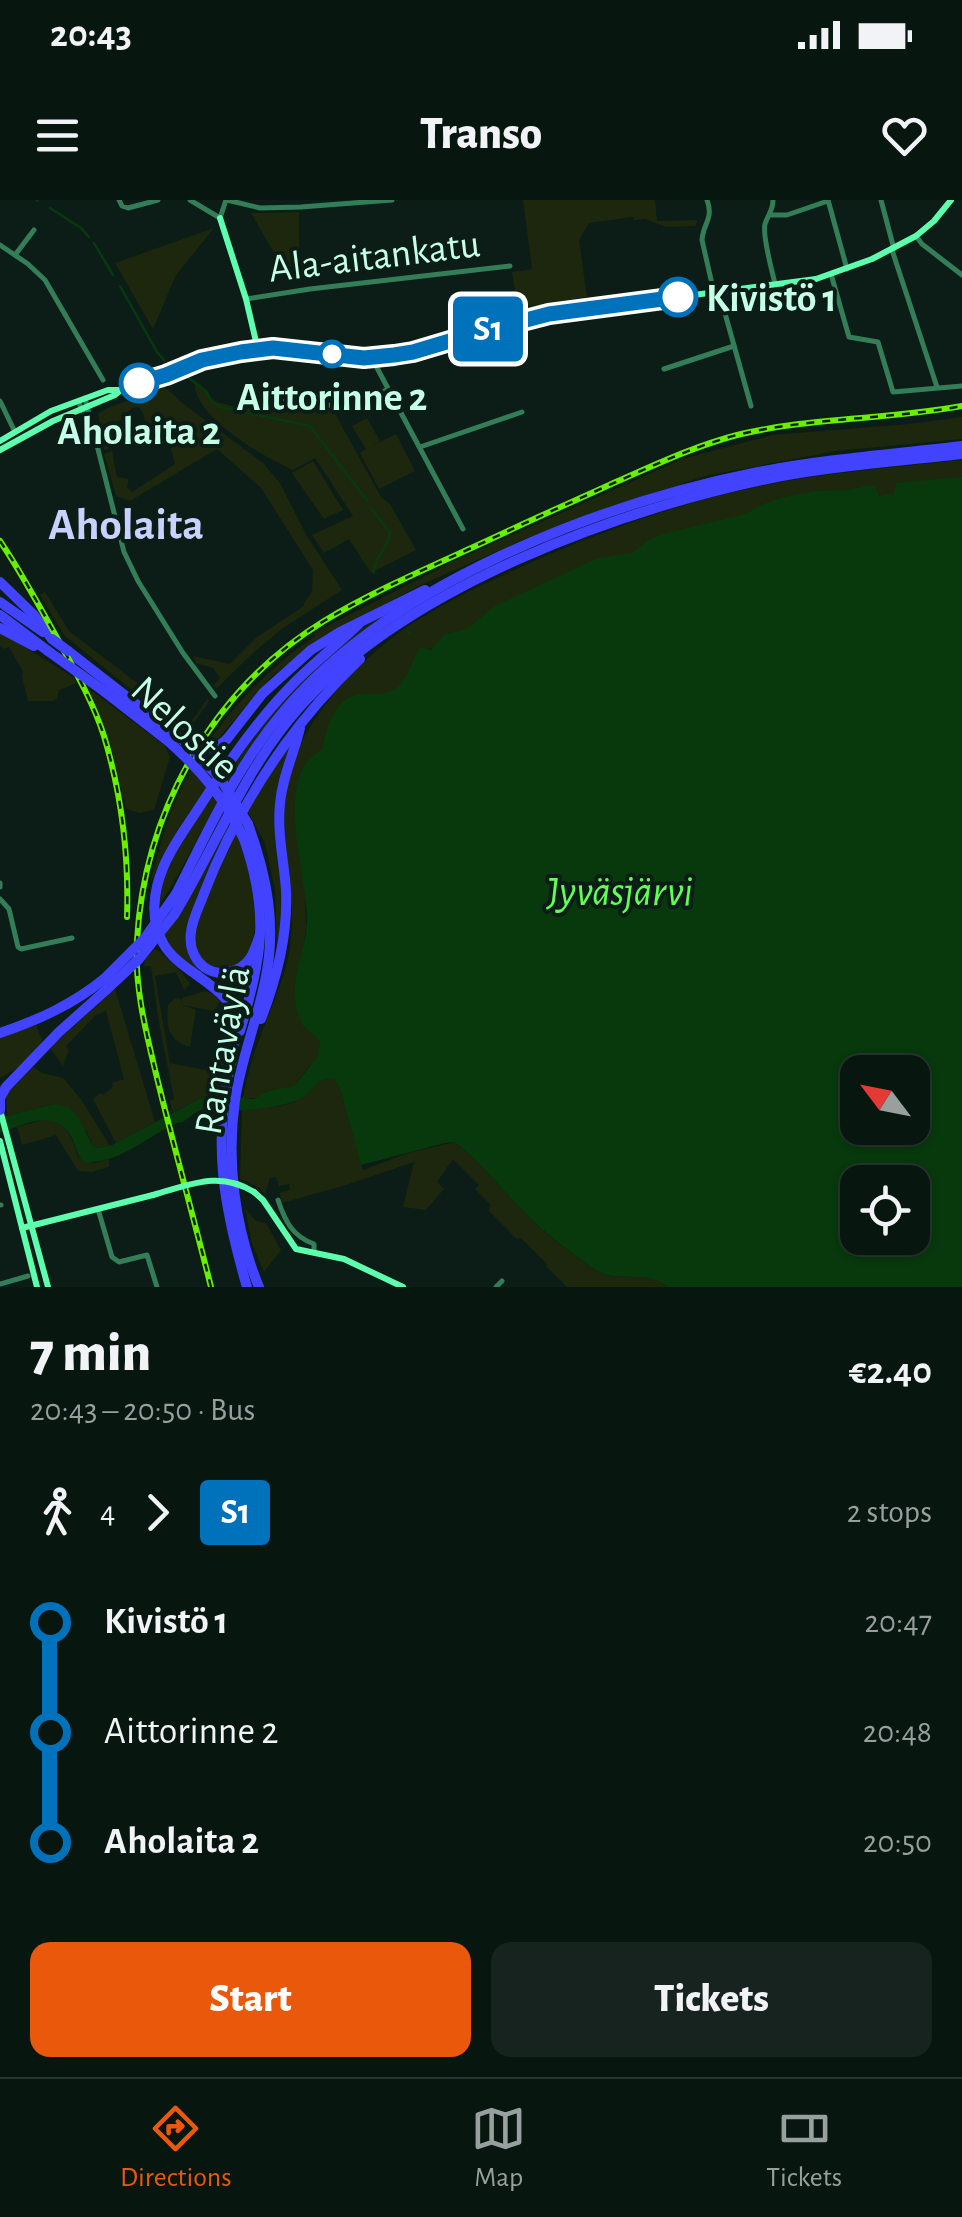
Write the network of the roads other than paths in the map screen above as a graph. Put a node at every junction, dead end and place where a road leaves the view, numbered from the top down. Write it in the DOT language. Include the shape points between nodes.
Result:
graph roads {
  1 [pos="119,200"];
  2 [pos="158,200"];
  3 [pos="190,200"];
  4 [pos="226,200"];
  5 [pos="392,200"];
  6 [pos="708,200"];
  7 [pos="773,200"];
  8 [pos="880,200"];
  9 [pos="951,200"];
  10 [pos="828,201"];
  11 [pos="771,215"];
  12 [pos="220,218"];
  13 [pos="34,230"];
  14 [pos="916,236"];
  15 [pos="0,246"];
  16 [pos="893,249"];
  17 [pos="15,255"];
  18 [pos="510,266"];
  19 [pos="847,269"];
  20 [pos="832,274"];
  21 [pos="962,275"];
  22 [pos="776,286"];
  23 [pos="717,292"];
  24 [pos="246,299"];
  25 [pos="734,346"];
  26 [pos="258,350"];
  27 [pos="375,356"];
  28 [pos="664,369"];
  29 [pos="102,380"];
  30 [pos="962,386"];
  31 [pos="937,387"];
  32 [pos="120,390"];
  33 [pos="388,390"];
  34 [pos="270,395"];
  35 [pos="82,399"];
  36 [pos="0,402"];
  37 [pos="751,406"];
  38 [pos="85,409"];
  39 [pos="522,412"];
  40 [pos="17,436"];
  41 [pos="0,441"];
  42 [pos="962,446"];
  43 [pos="420,447"];
  44 [pos="0,450"];
  45 [pos="962,454"];
  46 [pos="462,529"];
  47 [pos="467,572"];
  48 [pos="0,582"];
  49 [pos="0,602"];
  50 [pos="0,615"];
  51 [pos="360,624"];
  52 [pos="0,628"];
  53 [pos="384,634"];
  54 [pos="50,644"];
  55 [pos="215,696"];
  56 [pos="301,725"];
  57 [pos="170,737"];
  58 [pos="190,746"];
  59 [pos="248,824"];
  60 [pos="0,899"];
  61 [pos="262,928"];
  62 [pos="72,938"];
  63 [pos="105,985"];
  64 [pos="0,1033"];
  65 [pos="236,1068"];
  66 [pos="18,1074"];
  67 [pos="0,1082"];
  68 [pos="0,1098"];
  69 [pos="0,1110"];
  70 [pos="228,1117"];
  71 [pos="5,1146"];
  72 [pos="278,1200"];
  73 [pos="98,1208"];
  74 [pos="32,1226"];
  75 [pos="22,1228"];
  76 [pos="314,1253"];
  77 [pos="28,1276"];
  78 [pos="502,1280"];
  79 [pos="0,1284"];
  80 [pos="36,1287"];
  81 [pos="48,1287"];
  82 [pos="157,1287"];
  83 [pos="247,1287"];
  84 [pos="259,1287"];
  85 [pos="402,1287"];
  86 [pos="496,1287"];
  1 -- 2 [label="street" via="128,208"];
  3 -- 12 [label="street"];
  4 -- 5 [label="street" via="260,208"];
  4 -- 12 [label="street"];
  6 -- 23 [label="street" via="711,215 702,240"];
  7 -- 11 [label="street"];
  8 -- 16 [label="street"];
  9 -- 14 [label="main road"];
  10 -- 11 [label="street"];
  10 -- 19 [label="street"];
  11 -- 22 [label="street" via="765,234"];
  12 -- 24 [label="main road"];
  13 -- 17 [label="street"];
  14 -- 16 [label="main road"];
  14 -- 21 [label="street"];
  15 -- 17 [label="street"];
  16 -- 19 [label="main road"];
  16 -- 31 [label="street"];
  17 -- 29 [label="street" via="46,280"];
  18 -- 24 [label="street, Ala-aitankatu"];
  19 -- 20 [label="main road"];
  20 -- 22 [label="main road"];
  20 -- 31 [label="street" via="849,337 878,342 894,392"];
  22 -- 23 [label="main road"];
  23 -- 25 [label="street"];
  23 -- 27 [label="main road" via="549,314 413,352"];
  24 -- 26 [label="main road"];
  25 -- 28 [label="street"];
  25 -- 37 [label="street"];
  26 -- 27 [label="main road"];
  26 -- 32 [label="main road" via="173,368"];
  27 -- 33 [label="street"];
  30 -- 31 [label="street"];
  32 -- 35 [label="main road"];
  32 -- 38 [label="main road"];
  33 -- 34 [label="street" via="338,406"];
  33 -- 43 [label="street"];
  35 -- 38 [label="street"];
  35 -- 40 [label="main road"];
  36 -- 40 [label="street"];
  38 -- 40 [label="main road"];
  38 -- 55 [label="street" via="132,570"];
  39 -- 43 [label="street"];
  40 -- 41 [label="main road"];
  40 -- 44 [label="main road"];
  42 -- 47 [label="highway" via="708,483 576,526"];
  43 -- 46 [label="street"];
  45 -- 53 [label="highway" via="787,475 648,510 508,565"];
  47 -- 51 [label="highway"];
  47 -- 63 [label="highway, bridge" via="368,632 292,700 240,771 176,894"];
  48 -- 54 [label="highway" via="34,614"];
  49 -- 54 [label="highway, Nelostie"];
  50 -- 54 [label="highway, Nelostie"];
  51 -- 58 [label="highway, bridge" via="295,663 216,748"];
  51 -- 65 [label="highway" via="260,722 167,859 155,893 162,942 235,1012"];
  52 -- 54 [label="highway" via="29,644"];
  53 -- 56 [label="highway"];
  53 -- 63 [label="highway, bridge" via="320,685 274,738 174,915 139,959"];
  54 -- 57 [label="highway, Nelostie, bridge"];
  54 -- 57 [label="highway, Nelostie, bridge" via="92,668"];
  56 -- 61 [label="highway" via="221,852 194,920 191,946 203,966 233,971 252,956"];
  56 -- 65 [label="highway" via="280,807 284,941"];
  57 -- 58 [label="highway, Nelostie"];
  57 -- 61 [label="highway, Nelostie, bridge" via="216,790 244,838"];
  58 -- 59 [label="highway, Nelostie, bridge"];
  59 -- 65 [label="highway, Rantaväylä" via="265,874 271,945"];
  60 -- 62 [label="street" via="21,950"];
  61 -- 65 [label="highway, Rantaväylä"];
  63 -- 64 [label="highway"];
  63 -- 66 [label="highway"];
  65 -- 70 [label="highway, Rantaväylä"];
  66 -- 67 [label="highway"];
  66 -- 68 [label="highway"];
  68 -- 69 [label="highway"];
  69 -- 71 [label="main road"];
  70 -- 83 [label="highway, Rantaväylä" via="222,1172"];
  70 -- 84 [label="highway, Rantaväylä" via="239,1222"];
  71 -- 74 [label="main road"];
  71 -- 75 [label="main road"];
  72 -- 76 [label="street" via="294,1232 314,1244"];
  73 -- 74 [label="main road"];
  73 -- 76 [label="main road, bridge" via="234,1181 263,1200 292,1246"];
  73 -- 82 [label="street" via="112,1257 119,1262 147,1255"];
  74 -- 75 [label="main road"];
  74 -- 81 [label="main road"];
  75 -- 80 [label="main road"];
  76 -- 85 [label="main road" via="362,1266"];
  77 -- 79 [label="street"];
  78 -- 86 [label="street"];
}
